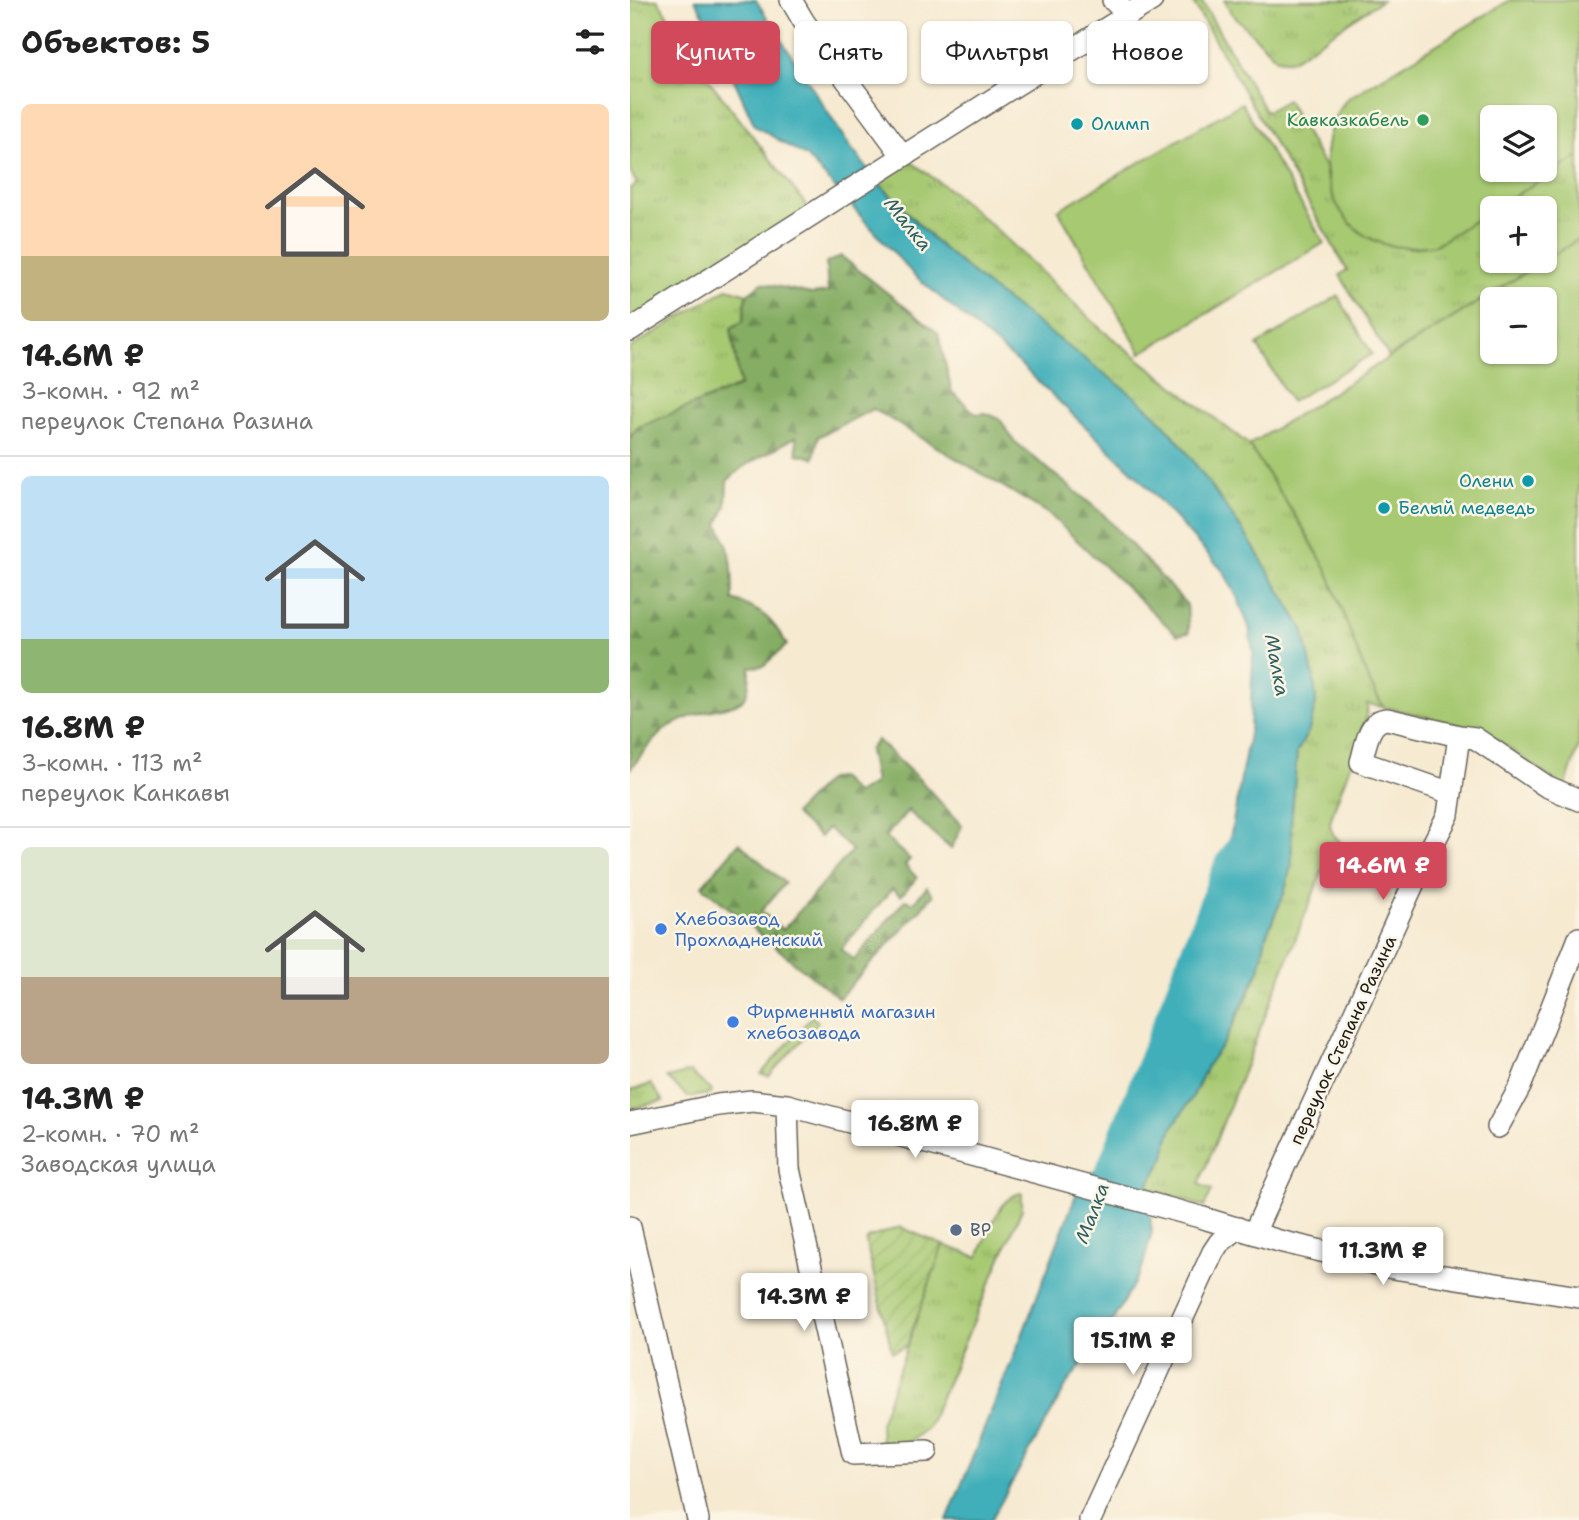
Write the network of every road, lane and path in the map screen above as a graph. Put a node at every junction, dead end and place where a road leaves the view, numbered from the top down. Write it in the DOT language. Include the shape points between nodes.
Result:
graph roads {
  1 [pos="791,0"];
  2 [pos="1152,0"];
  3 [pos="1121,7"];
  4 [pos="902,155"];
  5 [pos="630,330"];
  6 [pos="1459,736"];
  7 [pos="1451,793"];
  8 [pos="1579,800"];
  9 [pos="1579,938"];
  10 [pos="787,1105"];
  11 [pos="630,1124"];
  12 [pos="1498,1127"];
  13 [pos="630,1227"];
  14 [pos="1246,1231"];
  15 [pos="1579,1297"];
  16 [pos="927,1451"];
  17 [pos="698,1520"];
  18 [pos="1090,1520"];
  1 -- 4 [label="street"];
  2 -- 3 [label="street"];
  3 -- 4 [label="street"];
  4 -- 5 [label="street"];
  6 -- 7 [label="street, переулок Степана Разина"];
  6 -- 7 [label="street" via="1380,720 1373,725 1361,762"];
  6 -- 8 [label="street" via="1475,738 1546,786"];
  7 -- 14 [label="street, переулок Степана Разина" via="1448,815"];
  9 -- 12 [label="street" via="1520,1087"];
  10 -- 11 [label="street" via="752,1101"];
  10 -- 14 [label="street"];
  10 -- 16 [label="street" via="789,1169 853,1454"];
  13 -- 17 [label="street"];
  14 -- 15 [label="street" via="1394,1268"];
  14 -- 18 [label="street" via="1219,1243 1213,1252"];
}
